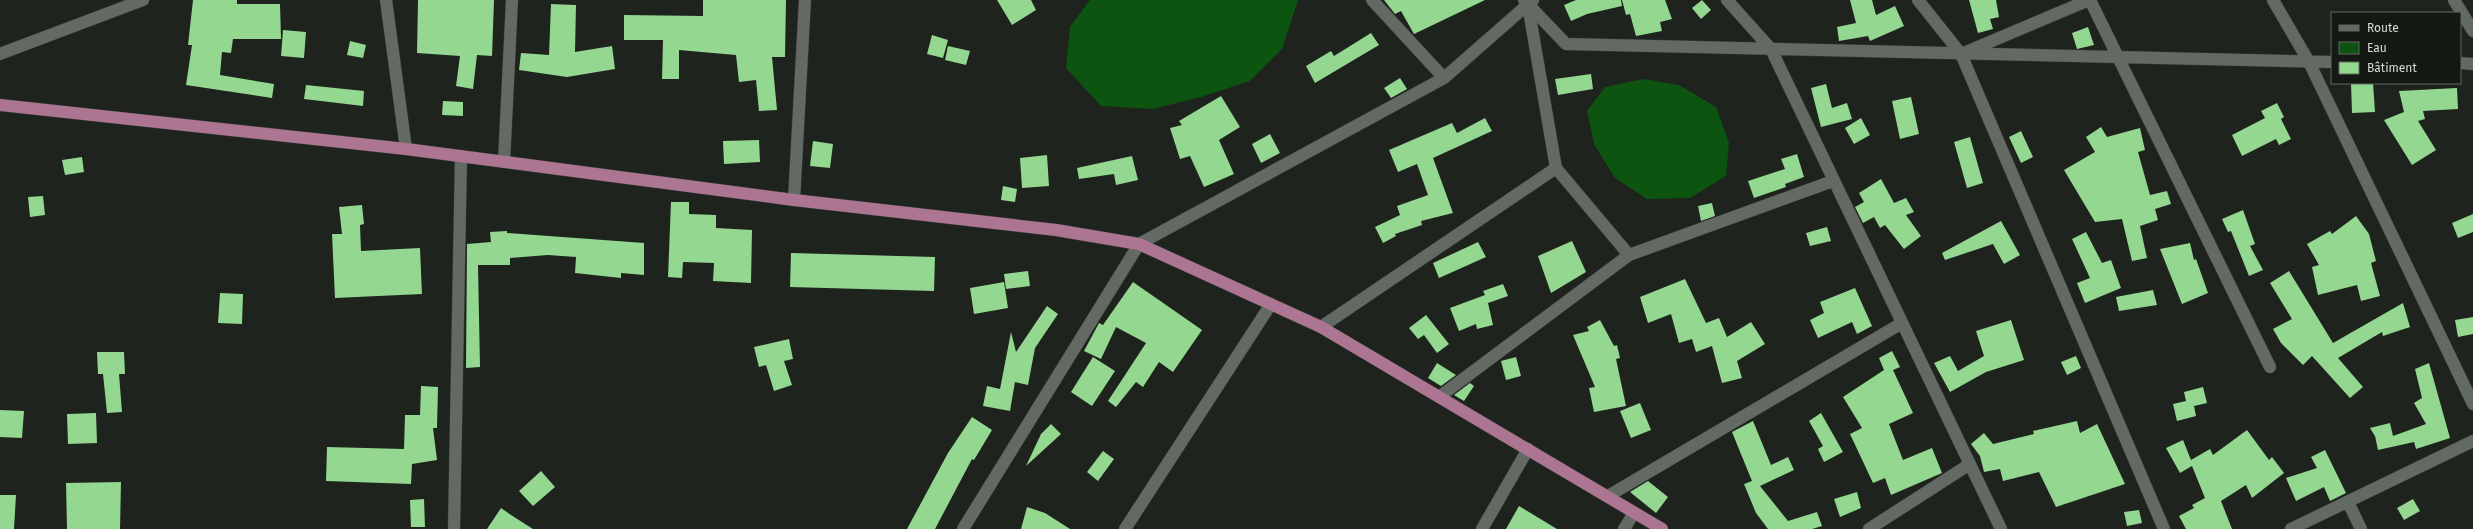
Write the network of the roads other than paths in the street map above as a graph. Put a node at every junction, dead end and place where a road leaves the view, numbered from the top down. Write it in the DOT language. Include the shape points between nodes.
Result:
graph roads {
  1 [pos="143,0"];
  2 [pos="386,0"];
  3 [pos="512,0"];
  4 [pos="805,0"];
  5 [pos="1372,0"];
  6 [pos="1728,0"];
  7 [pos="1918,0"];
  8 [pos="2089,0"];
  9 [pos="2273,0"];
  10 [pos="2454,0"];
  11 [pos="1529,2"];
  12 [pos="2473,31"];
  13 [pos="1771,49"];
  14 [pos="0,54"];
  15 [pos="1961,54"];
  16 [pos="2118,57"];
  17 [pos="2309,62"];
  18 [pos="2331,62"];
  19 [pos="2461,63"];
  20 [pos="2473,64"];
  21 [pos="1444,78"];
  22 [pos="0,105"];
  23 [pos="406,149"];
  24 [pos="461,156"];
  25 [pos="504,162"];
  26 [pos="1556,168"];
  27 [pos="1833,181"];
  28 [pos="794,200"];
  29 [pos="1139,244"];
  30 [pos="1629,255"];
  31 [pos="1271,304"];
  32 [pos="1902,323"];
  33 [pos="1321,327"];
  34 [pos="2270,367"];
  35 [pos="1439,396"];
  36 [pos="2473,404"];
  37 [pos="2473,441"];
  38 [pos="1528,449"];
  39 [pos="1970,464"];
  40 [pos="1608,496"];
  41 [pos="2348,502"];
  42 [pos="1634,513"];
  43 [pos="454,529"];
  44 [pos="964,529"];
  45 [pos="1125,529"];
  46 [pos="1482,529"];
  47 [pos="1624,529"];
  48 [pos="1662,529"];
  49 [pos="1869,529"];
  50 [pos="2001,529"];
  51 [pos="2164,529"];
  52 [pos="2291,529"];
  53 [pos="2361,529"];
  1 -- 14 [label="street"];
  2 -- 23 [label="street"];
  3 -- 25 [label="street"];
  4 -- 28 [label="street"];
  5 -- 21 [label="street"];
  6 -- 13 [label="street"];
  7 -- 15 [label="street"];
  8 -- 15 [label="street"];
  8 -- 16 [label="street"];
  9 -- 17 [label="street"];
  10 -- 12 [label="street"];
  11 -- 13 [label="street" via="1566,44"];
  11 -- 21 [label="street"];
  11 -- 26 [label="street"];
  13 -- 15 [label="street"];
  13 -- 27 [label="street"];
  15 -- 16 [label="street"];
  15 -- 51 [label="street"];
  16 -- 17 [label="street"];
  16 -- 34 [label="street"];
  17 -- 18 [label="street"];
  17 -- 36 [label="street"];
  19 -- 20 [label="street"];
  21 -- 29 [label="street"];
  22 -- 23 [label="highway"];
  23 -- 24 [label="highway"];
  24 -- 25 [label="highway"];
  24 -- 43 [label="street"];
  25 -- 28 [label="highway"];
  26 -- 30 [label="street"];
  26 -- 33 [label="street"];
  27 -- 30 [label="street"];
  27 -- 32 [label="street"];
  28 -- 29 [label="highway" via="1056,230"];
  29 -- 31 [label="highway"];
  29 -- 44 [label="street"];
  30 -- 35 [label="street"];
  31 -- 33 [label="highway"];
  31 -- 45 [label="street"];
  32 -- 39 [label="street"];
  32 -- 40 [label="street"];
  33 -- 35 [label="highway"];
  35 -- 38 [label="highway"];
  37 -- 41 [label="street"];
  38 -- 40 [label="highway"];
  38 -- 46 [label="street"];
  39 -- 49 [label="street"];
  39 -- 50 [label="street"];
  40 -- 42 [label="highway"];
  41 -- 52 [label="street"];
  41 -- 53 [label="street"];
  42 -- 47 [label="street"];
  42 -- 48 [label="highway"];
}
